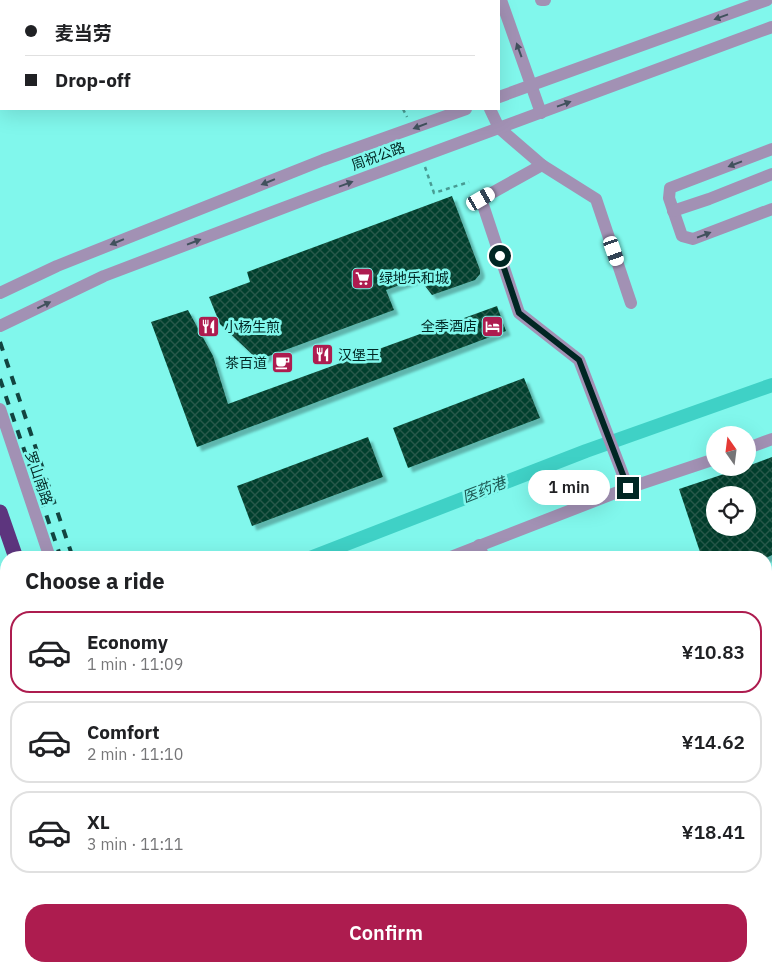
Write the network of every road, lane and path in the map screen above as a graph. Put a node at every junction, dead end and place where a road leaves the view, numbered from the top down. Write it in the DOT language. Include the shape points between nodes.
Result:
graph roads {
  1 [pos="502,0"];
  2 [pos="541,0"];
  3 [pos="545,0"];
  4 [pos="767,0"];
  5 [pos="772,26"];
  6 [pos="532,85"];
  7 [pos="500,97"];
  8 [pos="463,110"];
  9 [pos="490,110"];
  10 [pos="541,113"];
  11 [pos="498,128"];
  12 [pos="772,150"];
  13 [pos="542,165"];
  14 [pos="772,174"];
  15 [pos="428,175"];
  16 [pos="468,182"];
  17 [pos="772,209"];
  18 [pos="674,211"];
  19 [pos="0,293"];
  20 [pos="631,302"];
  21 [pos="0,326"];
  22 [pos="0,409"];
  23 [pos="772,439"];
  24 [pos="756,445"];
  25 [pos="706,461"];
  26 [pos="628,488"];
  27 [pos="0,511"];
  28 [pos="14,551"];
  29 [pos="48,551"];
  30 [pos="481,551"];
  6 -- 1 [label="street, one-way"];
  2 -- 3 [label="street"];
  4 -- 6 [label="street, one-way"];
  10 -- 5 [label="street, 周祝公路, one-way"];
  6 -- 7 [label="street"];
  6 -- 10 [label="street"];
  8 -- 19 [label="street, 周祝公路, one-way" via="323,160 57,266"];
  9 -- 11 [label="street"];
  10 -- 11 [label="street, 周祝公路"];
  11 -- 13 [label="street"];
  21 -- 11 [label="street, 周祝公路, one-way" via="104,276"];
  12 -- 18 [label="street, one-way" via="670,188 669,198"];
  13 -- 20 [label="street" via="596,199"];
  13 -- 26 [label="street" via="481,199 519,313 579,360"];
  14 -- 18 [label="street"];
  15 -- 16 [label="path" via="434,193"];
  18 -- 17 [label="street, one-way" via="682,236 693,239"];
  22 -- 29 [label="street, 罗山南路"];
  23 -- 24 [label="street"];
  25 -- 26 [label="street"];
  26 -- 30 [label="street"];
  27 -- 28 [label="highway"];
}
